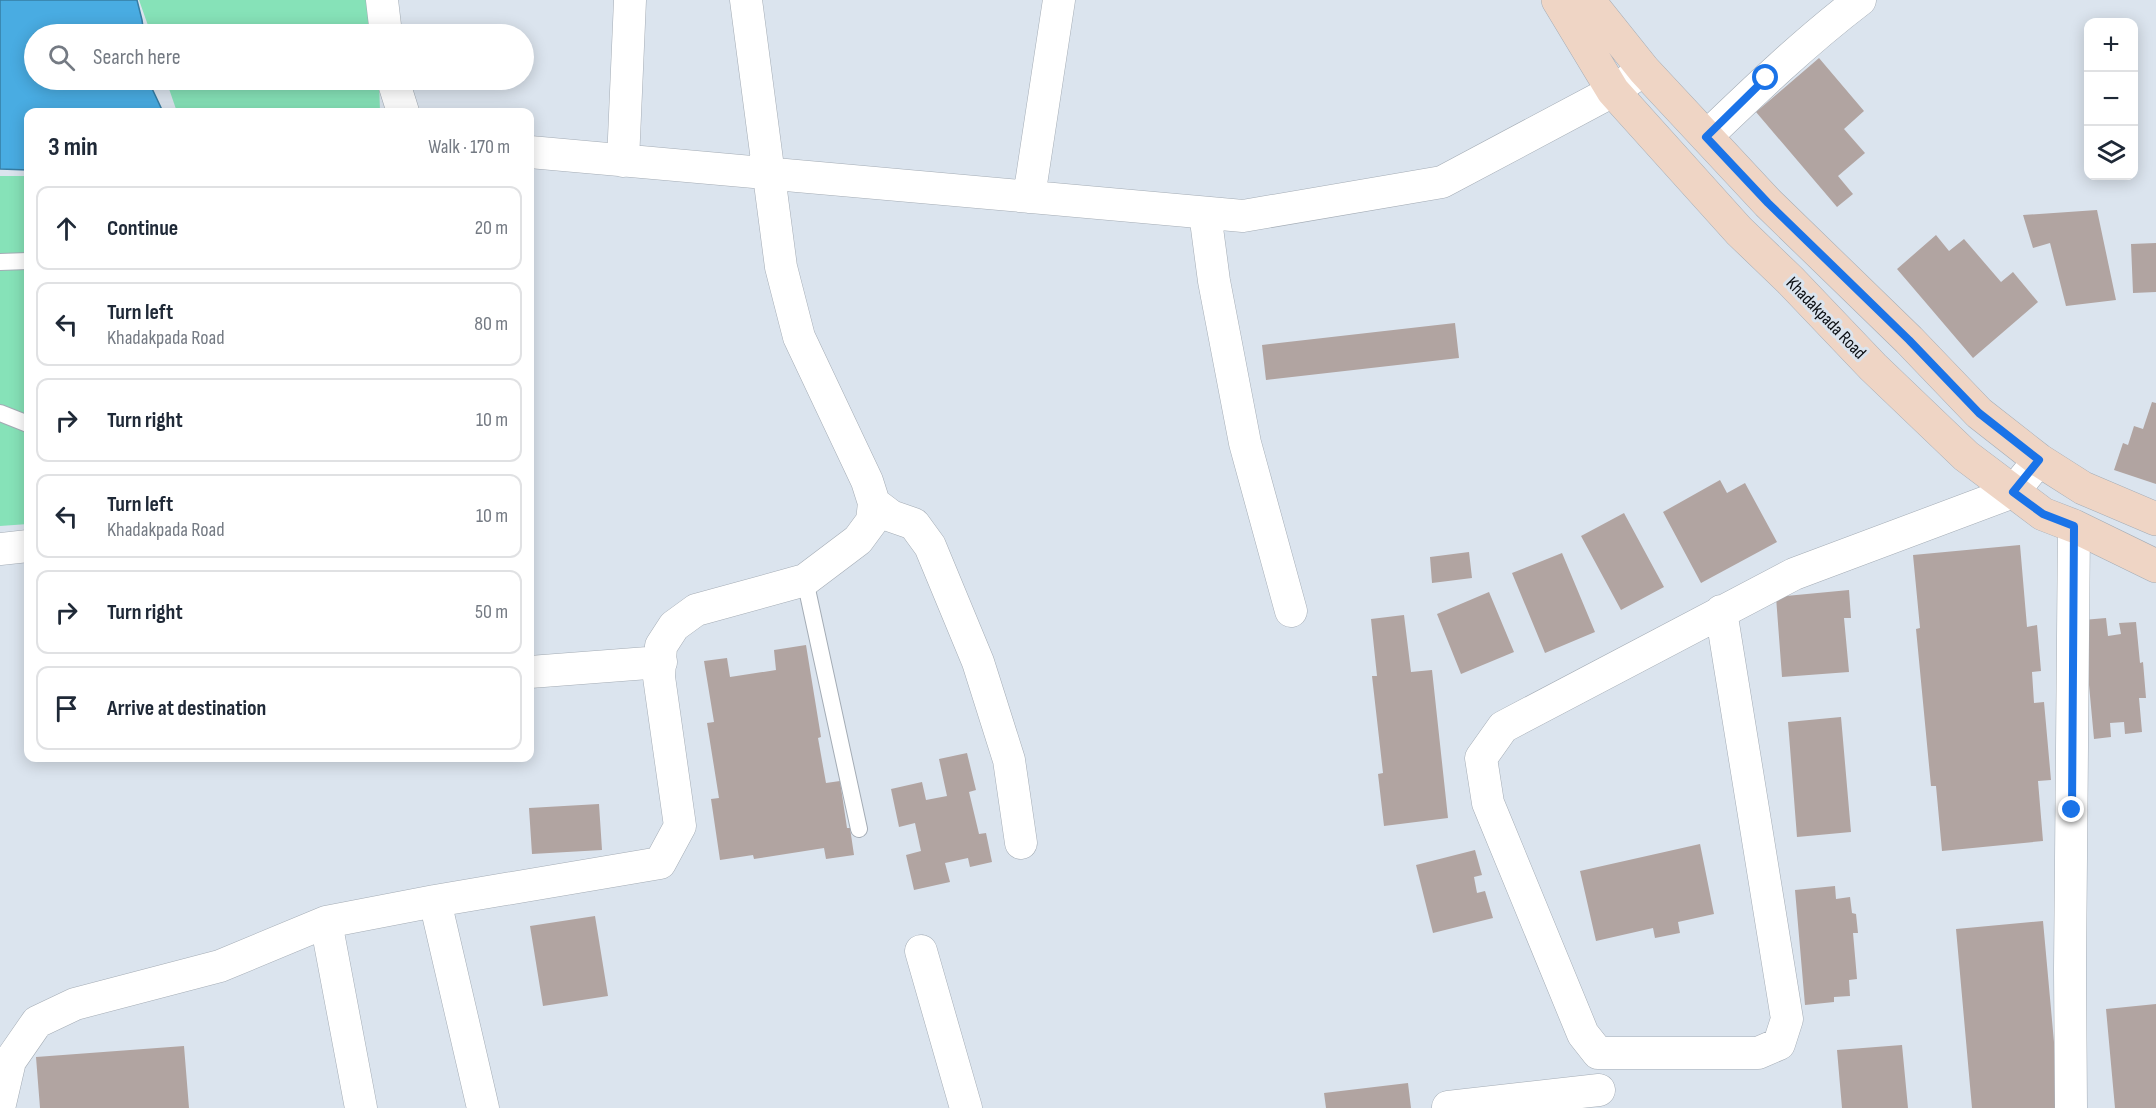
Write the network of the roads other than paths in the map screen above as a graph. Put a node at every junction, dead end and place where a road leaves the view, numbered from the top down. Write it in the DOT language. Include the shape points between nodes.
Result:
graph roads {
  1 [pos="382,0"];
  2 [pos="630,0"];
  3 [pos="746,0"];
  4 [pos="1059,0"];
  5 [pos="1558,0"];
  6 [pos="1588,0"];
  7 [pos="1860,0"];
  8 [pos="385,24"];
  9 [pos="1644,70"];
  10 [pos="396,90"];
  11 [pos="1613,91"];
  12 [pos="402,108"];
  13 [pos="1706,137"];
  14 [pos="534,152"];
  15 [pos="623,160"];
  16 [pos="770,174"];
  17 [pos="1029,197"];
  18 [pos="1205,213"];
  19 [pos="1818,252"];
  20 [pos="24,261"];
  21 [pos="0,262"];
  22 [pos="1790,280"];
  23 [pos="1926,358"];
  24 [pos="1896,389"];
  25 [pos="0,413"];
  26 [pos="24,422"];
  27 [pos="2039,460"];
  28 [pos="2013,492"];
  29 [pos="873,503"];
  30 [pos="2156,519"];
  31 [pos="2074,526"];
  32 [pos="24,546"];
  33 [pos="0,549"];
  34 [pos="2156,566"];
  35 [pos="805,580"];
  36 [pos="1291,611"];
  37 [pos="1721,611"];
  38 [pos="660,662"];
  39 [pos="534,672"];
  40 [pos="858,829"];
  41 [pos="1021,843"];
  42 [pos="435,901"];
  43 [pos="327,922"];
  44 [pos="921,951"];
  45 [pos="1598,1053"];
  46 [pos="1599,1099"];
  47 [pos="0,1104"];
  48 [pos="1448,1107"];
  49 [pos="361,1108"];
  50 [pos="483,1108"];
  51 [pos="966,1108"];
  52 [pos="2071,1108"];
  1 -- 8 [label="street"];
  2 -- 15 [label="street"];
  3 -- 16 [label="street"];
  4 -- 17 [label="street"];
  5 -- 11 [label="main road, Khadakpada Road"];
  6 -- 9 [label="main road"];
  7 -- 13 [label="street" via="1766,78"];
  9 -- 11 [label="street"];
  9 -- 13 [label="main road"];
  10 -- 12 [label="street"];
  11 -- 18 [label="street" via="1442,182 1244,216"];
  11 -- 22 [label="main road, Khadakpada Road" via="1739,231"];
  13 -- 19 [label="main road"];
  14 -- 15 [label="street"];
  15 -- 16 [label="street"];
  16 -- 17 [label="street"];
  16 -- 29 [label="street" via="781,267 799,336 867,481"];
  17 -- 18 [label="street"];
  18 -- 36 [label="street" via="1245,443"];
  19 -- 22 [label="main road"];
  19 -- 23 [label="main road"];
  20 -- 21 [label="lane"];
  22 -- 24 [label="main road, Khadakpada Road"];
  23 -- 24 [label="main road"];
  23 -- 27 [label="main road" via="1979,413"];
  24 -- 28 [label="main road, Khadakpada Road" via="1966,456"];
  25 -- 26 [label="lane"];
  27 -- 28 [label="street"];
  27 -- 30 [label="main road" via="2083,488"];
  28 -- 31 [label="main road, Khadakpada Road" via="2043,514"];
  28 -- 37 [label="street" via="1794,574"];
  29 -- 35 [label="street" via="872,521 858,540"];
  29 -- 41 [label="street" via="891,516 914,524 930,546 978,662 1009,760"];
  31 -- 34 [label="main road, Khadakpada Road"];
  31 -- 52 [label="street"];
  32 -- 33 [label="street"];
  35 -- 38 [label="street" via="696,610 674,627 661,646"];
  35 -- 40 [label="lane"];
  37 -- 45 [label="street" via="1503,727 1481,758 1488,803 1583,1034"];
  37 -- 45 [label="street" via="1787,1019 1779,1044 1758,1053"];
  38 -- 39 [label="street"];
  38 -- 42 [label="street" via="680,826 660,863"];
  42 -- 43 [label="street"];
  42 -- 50 [label="street"];
  43 -- 47 [label="street" via="220,966 75,1004 38,1022 10,1061"];
  43 -- 49 [label="street"];
  44 -- 51 [label="street"];
  45 -- 46 [label="street"];
  46 -- 48 [label="street"];
}
